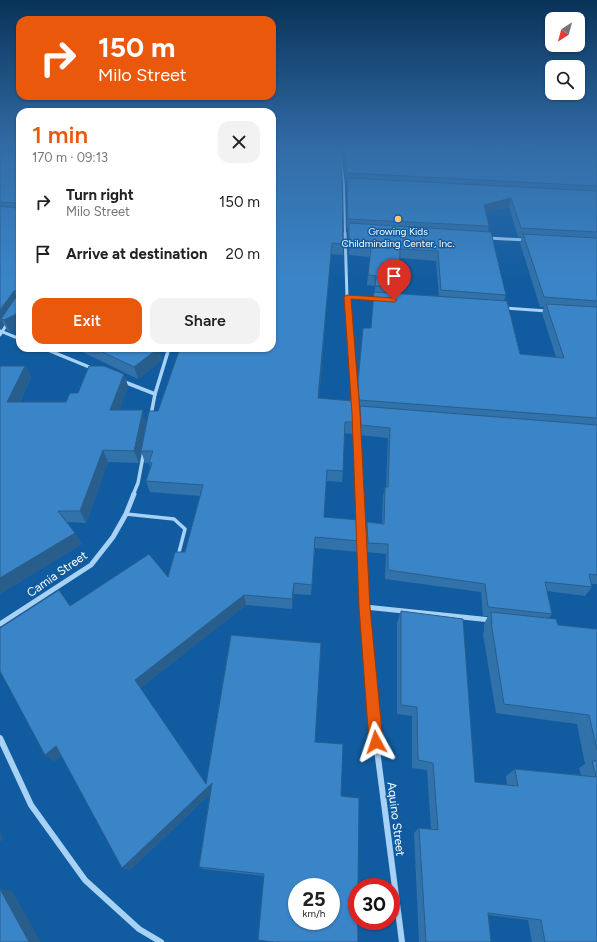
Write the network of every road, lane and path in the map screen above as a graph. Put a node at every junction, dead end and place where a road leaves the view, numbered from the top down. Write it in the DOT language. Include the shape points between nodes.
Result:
graph roads {
  1 [pos="344,191"];
  2 [pos="487,238"];
  3 [pos="526,240"];
  4 [pos="347,297"];
  5 [pos="386,300"];
  6 [pos="496,307"];
  7 [pos="550,311"];
  8 [pos="11,318"];
  9 [pos="1,332"];
  10 [pos="16,338"];
  11 [pos="52,352"];
  12 [pos="169,352"];
  13 [pos="99,371"];
  14 [pos="120,380"];
  15 [pos="155,394"];
  16 [pos="356,413"];
  17 [pos="363,413"];
  18 [pos="149,424"];
  19 [pos="145,446"];
  20 [pos="126,514"];
  21 [pos="177,560"];
  22 [pos="365,607"];
  23 [pos="496,621"];
  24 [pos="0,624"];
  25 [pos="0,738"];
  26 [pos="161,942"];
  27 [pos="402,942"];
  1 -- 4 [label="street, Aquino Street"];
  2 -- 3 [label="street"];
  4 -- 5 [label="street"];
  4 -- 16 [label="street, Aquino Street"];
  6 -- 7 [label="street"];
  8 -- 9 [label="street"];
  9 -- 10 [label="street"];
  11 -- 13 [label="street"];
  12 -- 15 [label="street"];
  14 -- 15 [label="street"];
  15 -- 18 [label="street"];
  16 -- 17 [label="street"];
  16 -- 22 [label="street, Aquino Street"];
  19 -- 20 [label="street, Camia Street" via="138,483"];
  20 -- 21 [label="lane" via="174,519 185,529"];
  20 -- 24 [label="street, Camia Street" via="92,565"];
  22 -- 23 [label="street"];
  22 -- 27 [label="street, Aquino Street" via="376,742"];
  25 -- 26 [label="street" via="31,805 85,880 139,929"];
}
